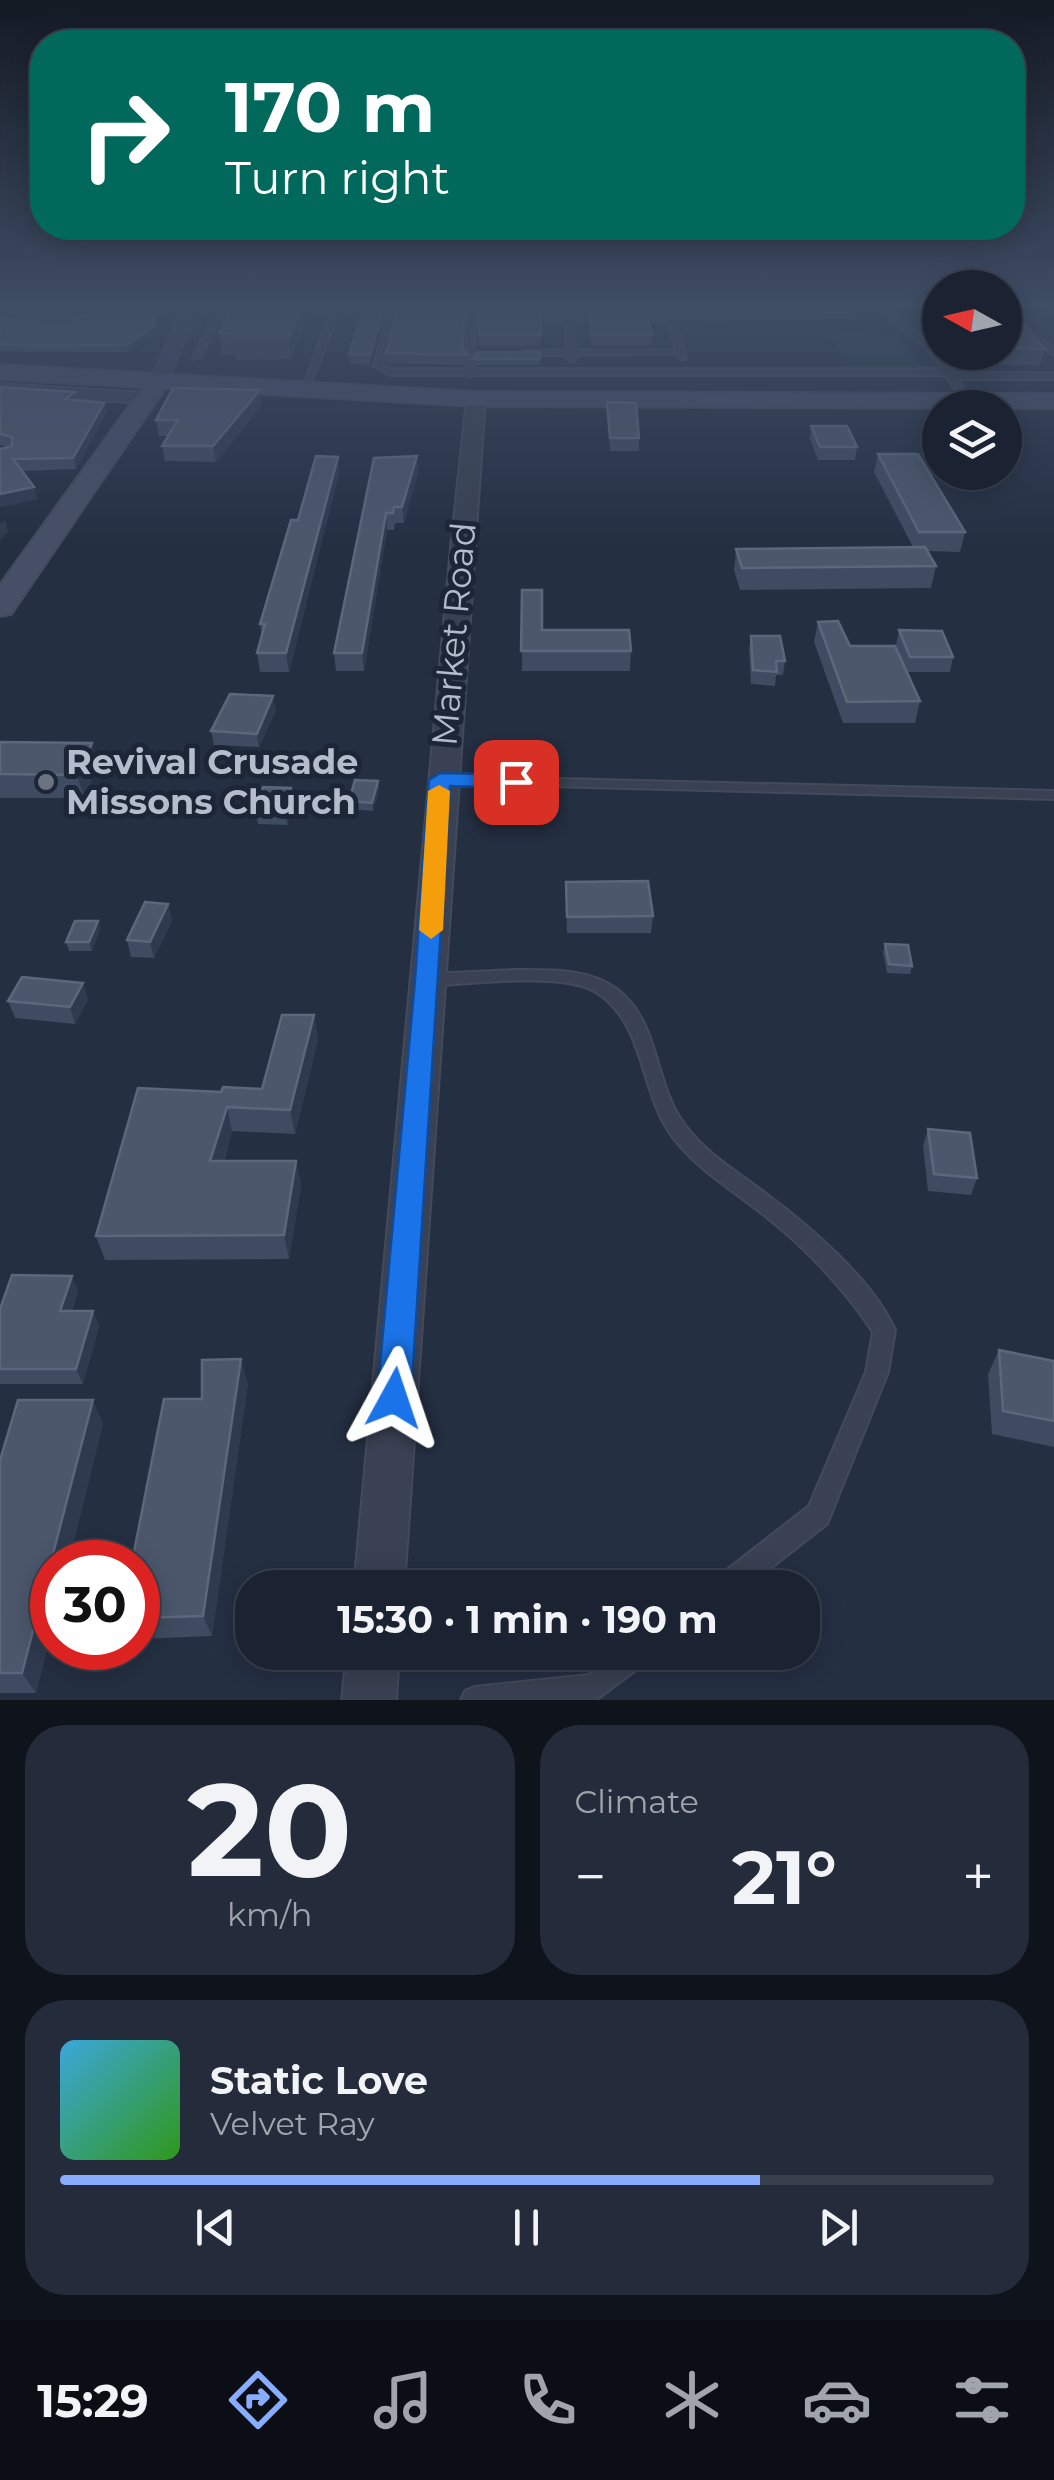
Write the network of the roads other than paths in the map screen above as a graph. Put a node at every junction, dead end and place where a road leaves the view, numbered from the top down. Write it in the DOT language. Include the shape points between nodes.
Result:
graph roads {
  1 [pos="70,388"];
  2 [pos="398,388"];
  3 [pos="473,388"];
  4 [pos="524,388"];
  5 [pos="153,390"];
  6 [pos="304,390"];
  7 [pos="922,399"];
  8 [pos="1022,401"];
  9 [pos="1054,401"];
  10 [pos="0,607"];
  11 [pos="440,780"];
  12 [pos="1054,795"];
  13 [pos="428,980"];
  14 [pos="379,1570"];
  15 [pos="747,1570"];
  16 [pos="372,1670"];
  17 [pos="616,1670"];
  18 [pos="370,1700"];
  19 [pos="474,1700"];
  1 -- 5 [label="street"];
  2 -- 6 [label="street"];
  3 -- 11 [label="street, Market Road"];
  4 -- 7 [label="street"];
  5 -- 6 [label="street"];
  5 -- 10 [label="street"];
  8 -- 9 [label="street"];
  11 -- 12 [label="lane"];
  11 -- 13 [label="street, Market Road"];
  13 -- 14 [label="street, Market Road"];
  13 -- 15 [label="lane" via="552,978 595,983 619,1000 648,1051 666,1114 692,1149 858,1289 884,1330 877,1372 818,1515"];
  16 -- 18 [label="street"];
  17 -- 19 [label="lane" via="594,1688"];
}
